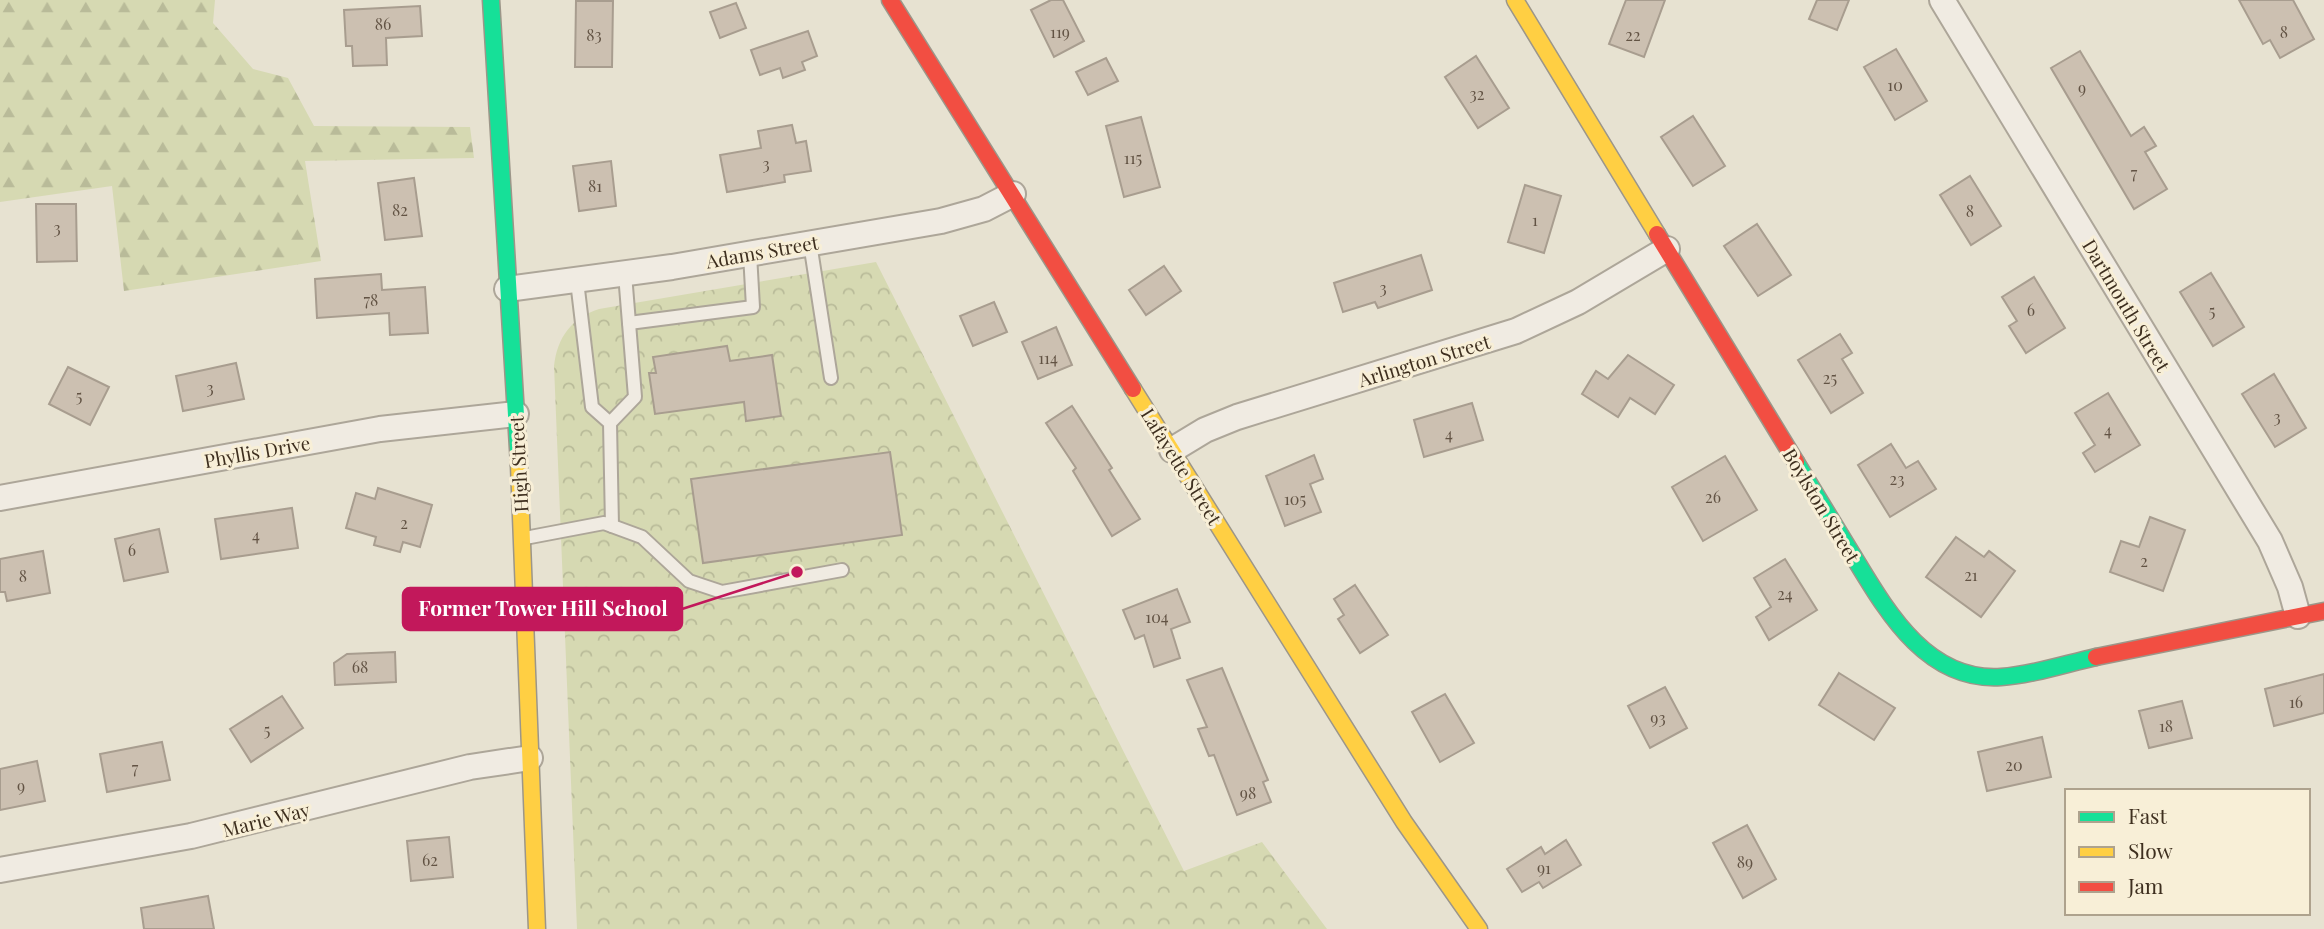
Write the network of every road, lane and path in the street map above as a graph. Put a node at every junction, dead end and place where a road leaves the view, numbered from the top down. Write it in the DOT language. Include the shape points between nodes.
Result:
graph roads {
  1 [pos="491,0"];
  2 [pos="890,0"];
  3 [pos="1515,0"];
  4 [pos="1941,0"];
  5 [pos="1013,194"];
  6 [pos="810,243"];
  7 [pos="1667,249"];
  8 [pos="750,254"];
  9 [pos="625,274"];
  10 [pos="577,281"];
  11 [pos="507,289"];
  12 [pos="629,323"];
  13 [pos="831,378"];
  14 [pos="516,414"];
  15 [pos="610,423"];
  16 [pos="1172,450"];
  17 [pos="0,497"];
  18 [pos="612,526"];
  19 [pos="522,539"];
  20 [pos="842,570"];
  21 [pos="2324,611"];
  22 [pos="2298,616"];
  23 [pos="530,758"];
  24 [pos="0,870"];
  25 [pos="537,929"];
  26 [pos="1479,929"];
  1 -- 11 [label="street, High Street"];
  2 -- 5 [label="street, Lafayette Street"];
  3 -- 7 [label="street, Boylston Street"];
  4 -- 22 [label="street, Dartmouth Street" via="2270,541"];
  5 -- 6 [label="street, Adams Street" via="971,214"];
  5 -- 16 [label="street, Lafayette Street"];
  6 -- 8 [label="street, Adams Street"];
  6 -- 13 [label="lane"];
  7 -- 16 [label="street, Arlington Street" via="1538,322 1237,417"];
  7 -- 22 [label="street, Boylston Street" via="1887,612 1906,638 1932,658 1966,673 2000,677"];
  8 -- 9 [label="street, Adams Street"];
  8 -- 12 [label="lane" via="753,307"];
  9 -- 10 [label="street, Adams Street"];
  9 -- 12 [label="lane"];
  10 -- 11 [label="street, Adams Street"];
  10 -- 15 [label="lane" via="592,407"];
  11 -- 14 [label="street, High Street"];
  12 -- 15 [label="lane" via="635,397"];
  14 -- 17 [label="street, Phyllis Drive" via="380,429"];
  14 -- 19 [label="street, High Street"];
  15 -- 18 [label="lane"];
  16 -- 26 [label="street, Lafayette Street" via="1404,822"];
  18 -- 19 [label="lane" via="604,523"];
  18 -- 20 [label="lane" via="642,537 689,581 722,592"];
  19 -- 23 [label="street, High Street"];
  21 -- 22 [label="street, Boylston Street"];
  23 -- 24 [label="street, Marie Way" via="470,767 202,834"];
  23 -- 25 [label="street, High Street"];
}
